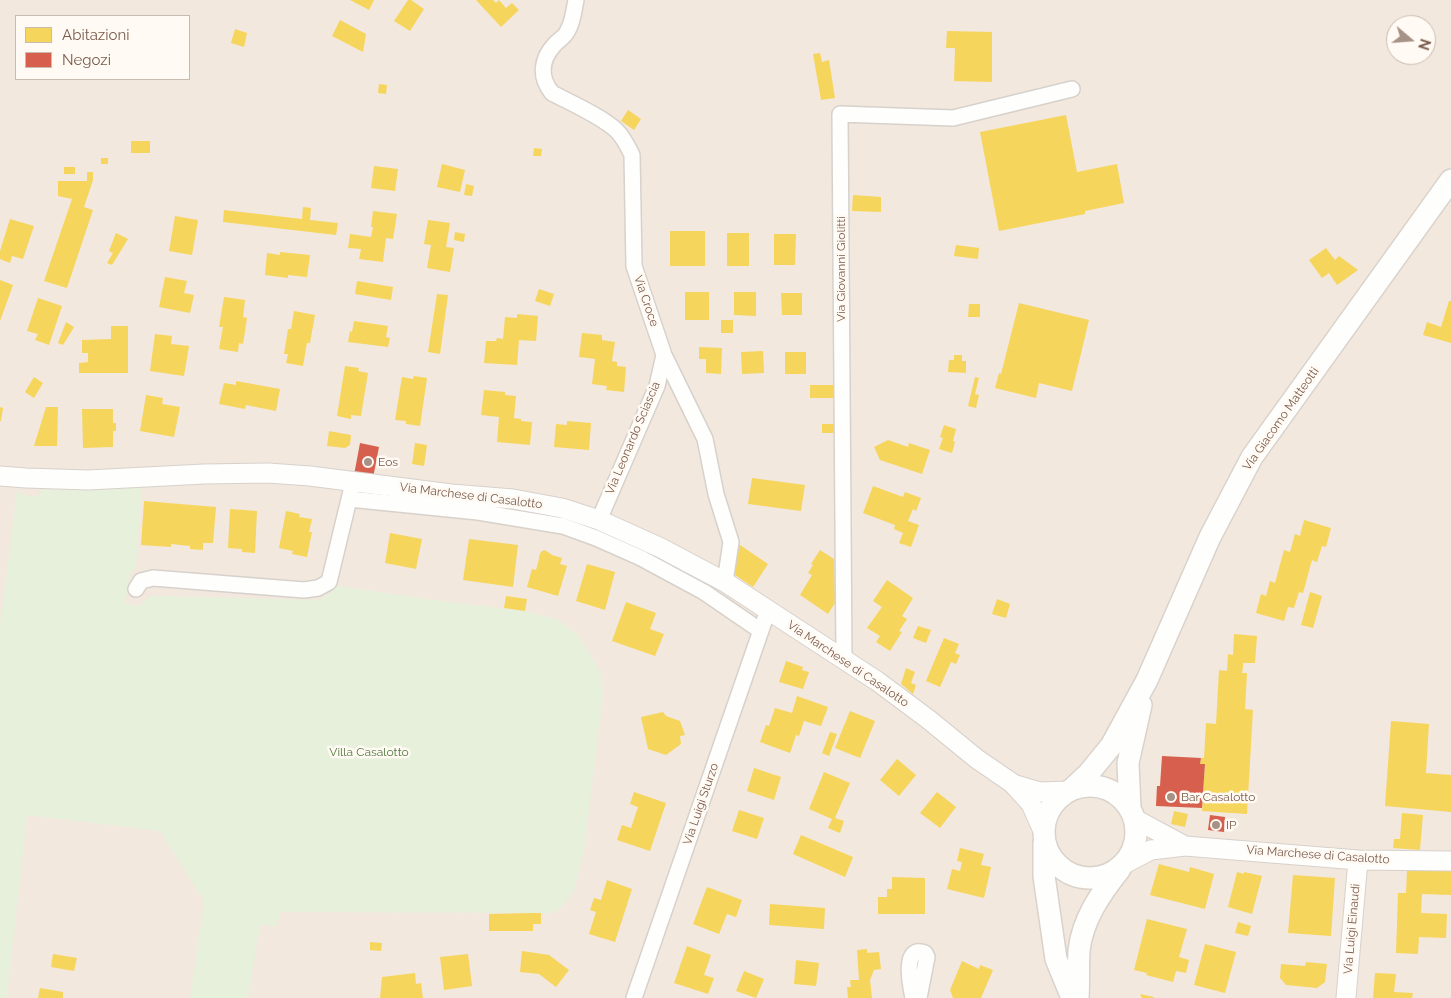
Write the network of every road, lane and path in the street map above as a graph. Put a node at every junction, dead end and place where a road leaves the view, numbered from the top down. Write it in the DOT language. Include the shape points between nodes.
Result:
graph roads {
  1 [pos="576,0"];
  2 [pos="1072,89"];
  3 [pos="1451,180"];
  4 [pos="664,355"];
  5 [pos="0,476"];
  6 [pos="351,490"];
  7 [pos="599,520"];
  8 [pos="724,582"];
  9 [pos="136,589"];
  10 [pos="768,610"];
  11 [pos="761,631"];
  12 [pos="844,660"];
  13 [pos="1147,680"];
  14 [pos="1012,783"];
  15 [pos="1071,790"];
  16 [pos="1133,814"];
  17 [pos="1044,836"];
  18 [pos="1185,846"];
  19 [pos="1358,860"];
  20 [pos="1451,861"];
  21 [pos="1123,865"];
  22 [pos="634,998"];
  23 [pos="913,998"];
  24 [pos="919,998"];
  25 [pos="1072,998"];
  26 [pos="1078,998"];
  27 [pos="1346,998"];
  1 -- 4 [label="street, Via Croce" via="568,31 545,57 543,76 552,92 618,132 632,155 634,266"];
  2 -- 12 [label="street, Via Giovanni Giolitti" via="953,118 840,114"];
  3 -- 13 [label="main road, Via Giacomo Matteotti" via="1252,457 1210,537"];
  4 -- 7 [label="street, Via Leonardo Sciascia" via="657,386"];
  4 -- 8 [label="street, Via Croce" via="705,439 716,494 731,542"];
  5 -- 6 [label="street, Via Marchese di Casalotto" via="88,480 268,473 310,476"];
  6 -- 7 [label="street, Via Marchese di Casalotto" via="513,499 562,508"];
  6 -- 9 [label="street" via="329,582 318,588 304,590 153,578 141,581"];
  6 -- 11 [label="street" via="563,526 641,558 704,592"];
  7 -- 8 [label="street, Via Marchese di Casalotto"];
  8 -- 10 [label="street, Via Marchese di Casalotto"];
  10 -- 11 [label="street, Via Luigi Sturzo"];
  10 -- 12 [label="street, Via Marchese di Casalotto"];
  11 -- 22 [label="street, Via Luigi Sturzo"];
  12 -- 14 [label="street, Via Marchese di Casalotto" via="928,718"];
  13 -- 15 [label="main road" via="1111,746"];
  13 -- 16 [label="main road" via="1128,764"];
  14 -- 15 [label="street" via="1040,792"];
  14 -- 17 [label="street" via="1031,804"];
  15 -- 16 [label="main road" via="1088,786 1105,788 1124,800"];
  15 -- 17 [label="main road" via="1061,796 1048,812"];
  16 -- 18 [label="street"];
  16 -- 21 [label="main road" via="1137,831 1135,843"];
  17 -- 21 [label="main road" via="1047,849 1056,863 1079,878 1102,877"];
  17 -- 25 [label="main road" via="1044,876 1056,959"];
  18 -- 19 [label="street, Via Marchese di Casalotto"];
  18 -- 21 [label="street" via="1151,850"];
  19 -- 20 [label="street, Via Marchese di Casalotto"];
  19 -- 27 [label="street, Via Luigi Einaudi"];
  21 -- 26 [label="main road" via="1102,892 1083,932 1079,950"];
  23 -- 24 [label="street" via="909,962 921,951 927,957"];
}
